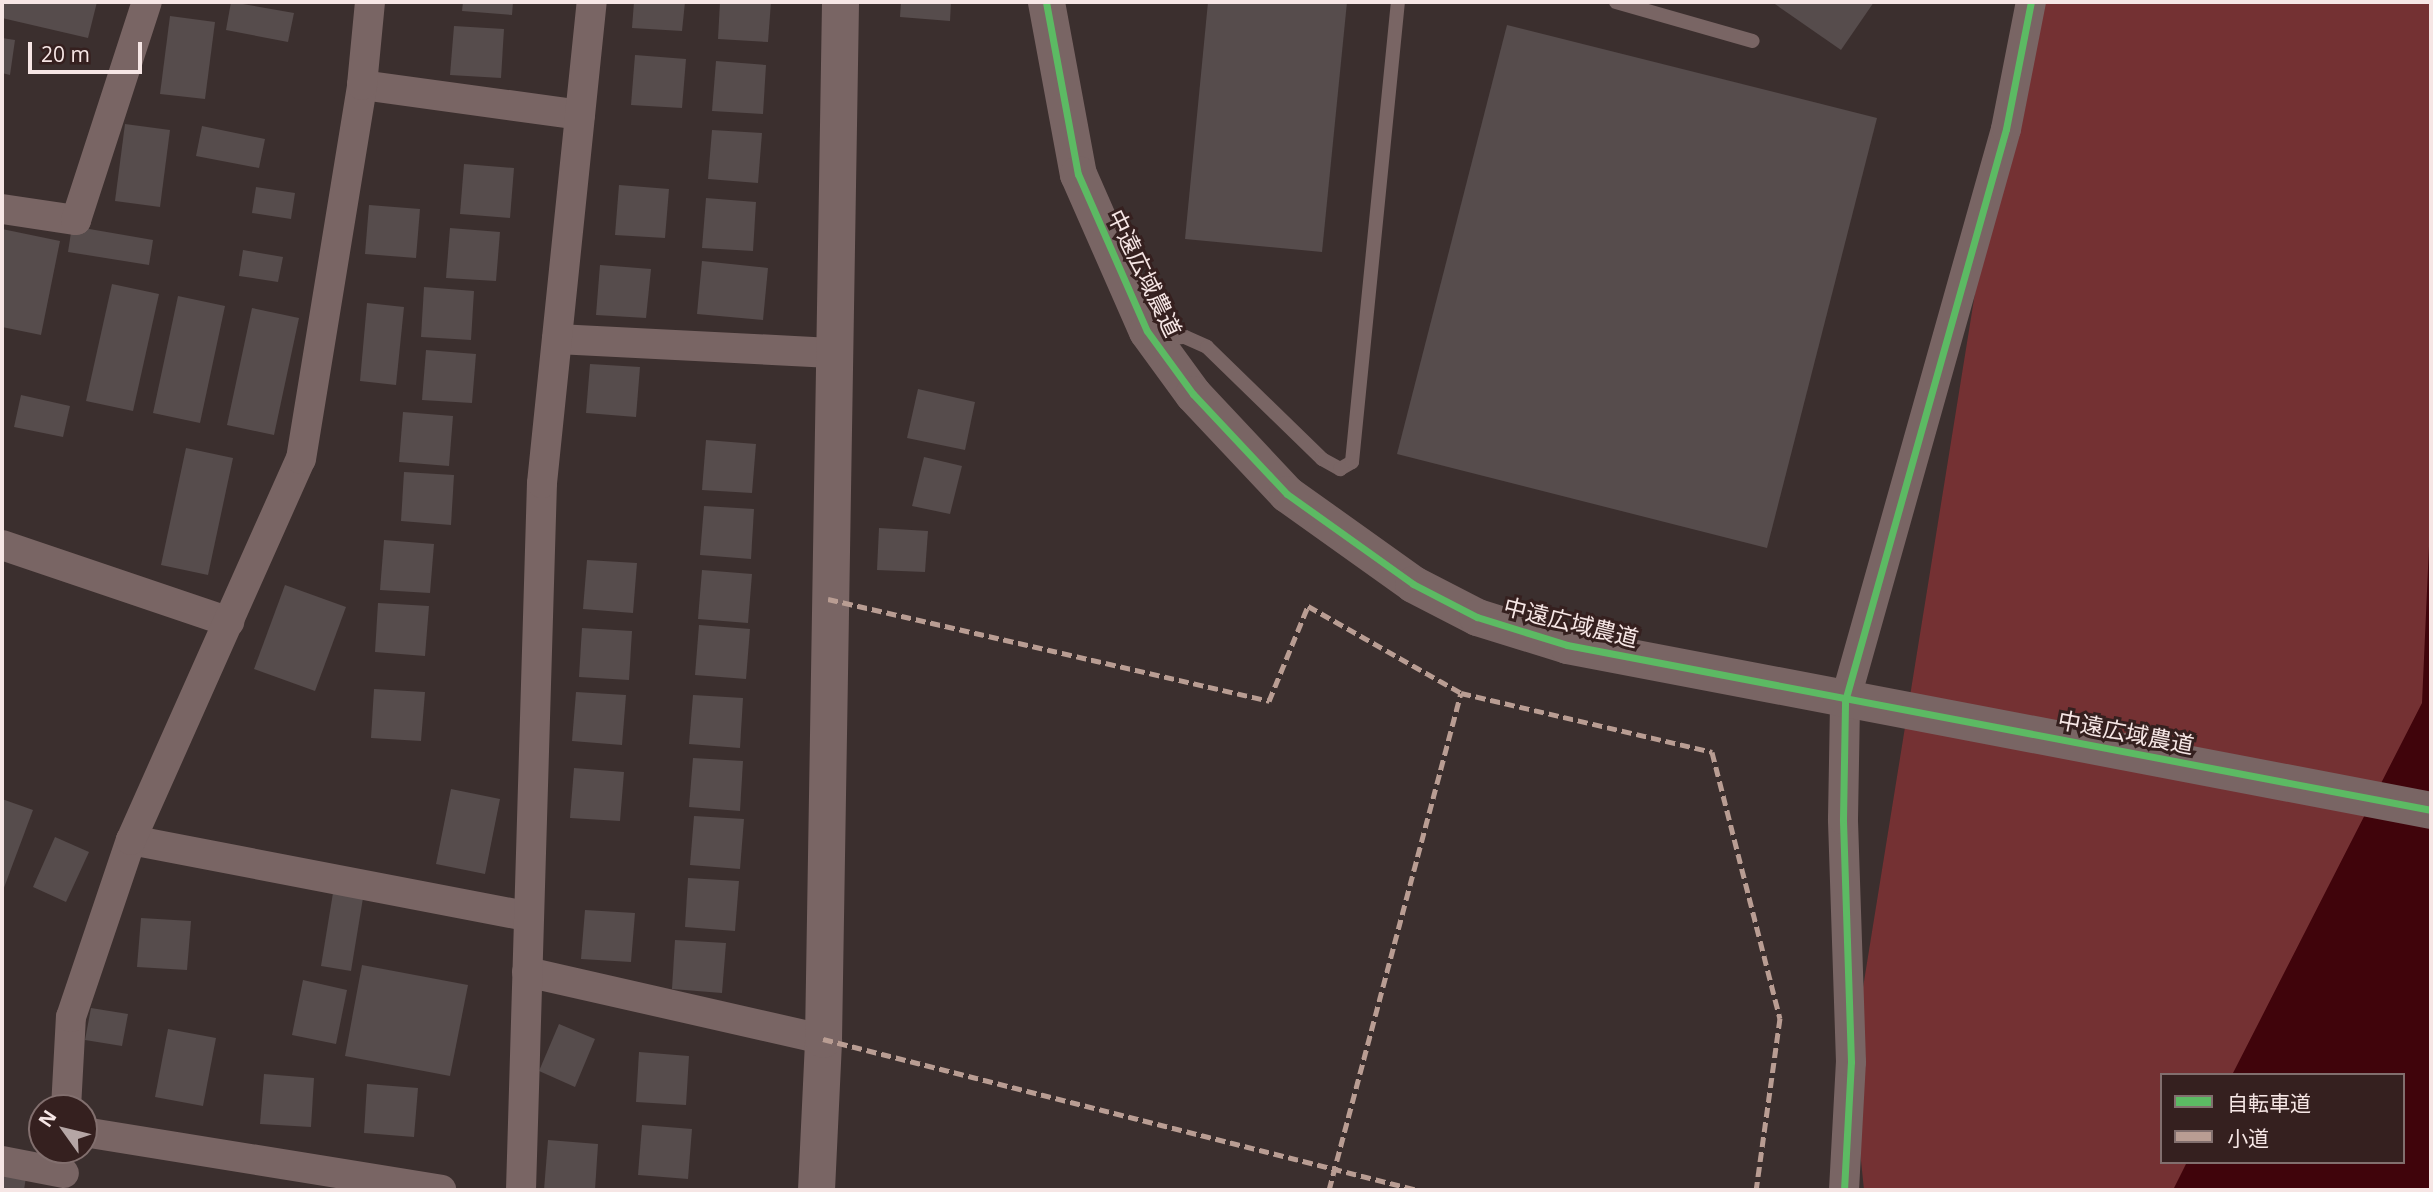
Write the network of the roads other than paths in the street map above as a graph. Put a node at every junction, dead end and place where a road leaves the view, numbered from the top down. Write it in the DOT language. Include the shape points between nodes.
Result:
graph roads {
  1 [pos="147,2"];
  2 [pos="370,2"];
  3 [pos="592,2"];
  4 [pos="840,2"];
  5 [pos="1046,2"];
  6 [pos="1398,2"];
  7 [pos="1616,2"];
  8 [pos="2031,2"];
  9 [pos="1753,41"];
  10 [pos="362,85"];
  11 [pos="580,115"];
  12 [pos="2,209"];
  13 [pos="557,339"];
  14 [pos="1154,340"];
  15 [pos="832,354"];
  16 [pos="2,545"];
  17 [pos="229,622"];
  18 [pos="1845,701"];
  19 [pos="2431,810"];
  20 [pos="131,840"];
  21 [pos="529,917"];
  22 [pos="527,972"];
  23 [pos="823,1039"];
  24 [pos="67,1094"];
  25 [pos="98,1134"];
  26 [pos="2,1161"];
  27 [pos="64,1171"];
  28 [pos="441,1190"];
  29 [pos="521,1190"];
  30 [pos="816,1190"];
  31 [pos="1844,1190"];
  1 -- 12 [label="street" via="76,220"];
  2 -- 10 [label="street"];
  3 -- 11 [label="street"];
  4 -- 15 [label="street"];
  5 -- 14 [label="street, 中遠広域農道" via="1078,174 1113,261"];
  6 -- 14 [label="lane" via="1352,462 1340,469 1322,459 1207,346 1185,337"];
  7 -- 9 [label="lane"];
  8 -- 18 [label="street" via="2006,129"];
  10 -- 11 [label="street"];
  10 -- 17 [label="street" via="301,459"];
  11 -- 13 [label="street"];
  13 -- 15 [label="street"];
  13 -- 21 [label="street" via="542,483"];
  14 -- 18 [label="street, 中遠広域農道" via="1193,394 1287,494 1413,584 1477,617 1567,645"];
  15 -- 23 [label="street"];
  16 -- 17 [label="street"];
  17 -- 20 [label="street"];
  18 -- 19 [label="street, 中遠広域農道"];
  18 -- 31 [label="street" via="1843,819 1851,1062"];
  20 -- 21 [label="street"];
  20 -- 24 [label="street" via="71,1017"];
  21 -- 22 [label="street"];
  22 -- 23 [label="street"];
  22 -- 29 [label="street"];
  23 -- 30 [label="street"];
  25 -- 28 [label="street"];
  26 -- 27 [label="street"];
}
